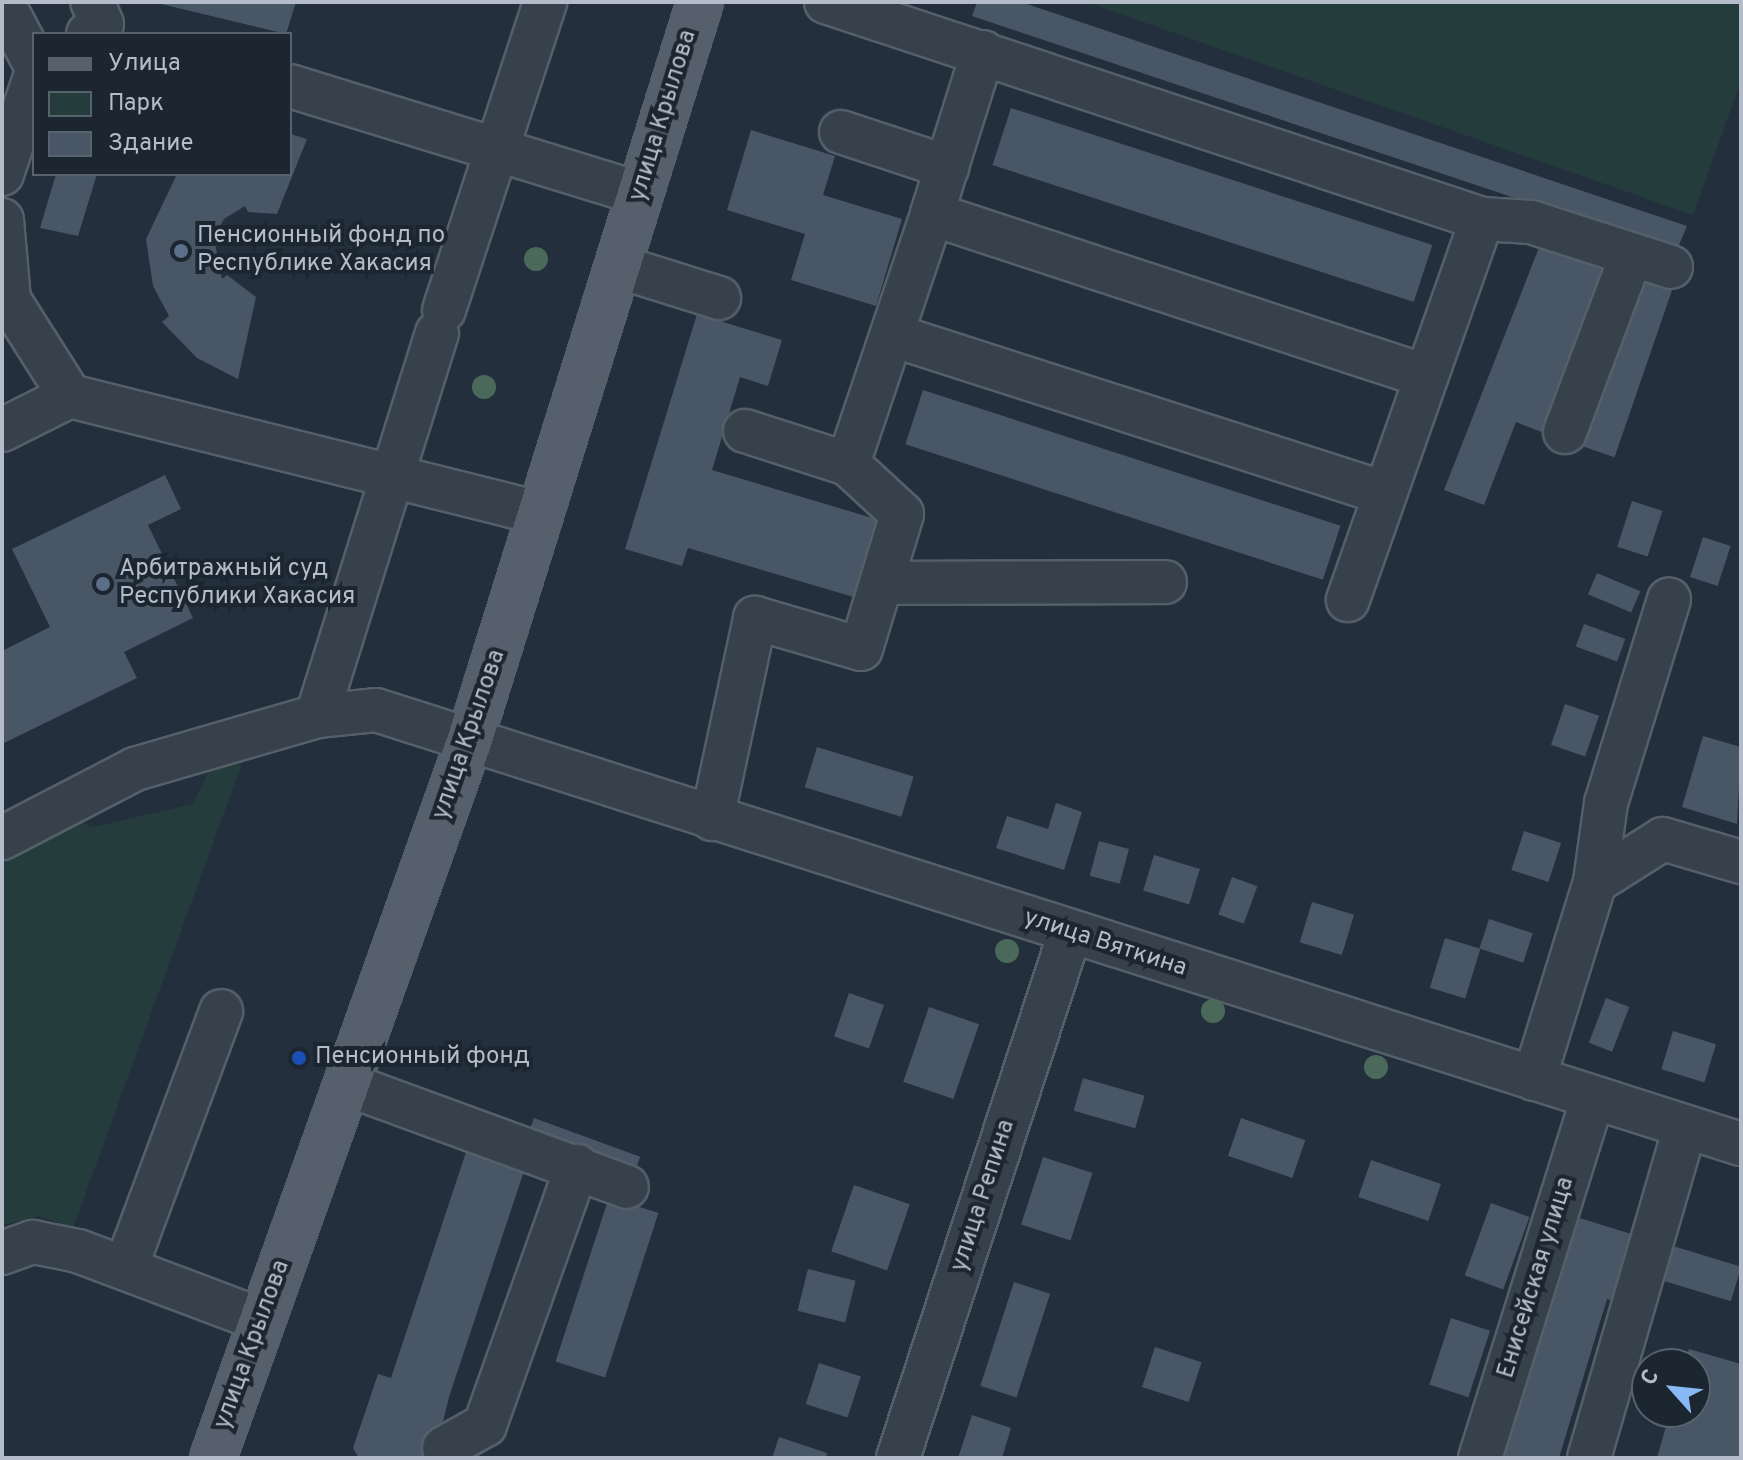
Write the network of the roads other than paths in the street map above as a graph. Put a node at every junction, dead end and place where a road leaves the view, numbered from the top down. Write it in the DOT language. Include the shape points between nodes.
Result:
graph roads {
  1 [pos="2,2"];
  2 [pos="545,2"];
  3 [pos="700,2"];
  4 [pos="826,2"];
  5 [pos="983,52"];
  6 [pos="32,58"];
  7 [pos="32,86"];
  8 [pos="292,87"];
  9 [pos="841,132"];
  10 [pos="495,154"];
  11 [pos="947,167"];
  12 [pos="2,174"];
  13 [pos="640,194"];
  14 [pos="932,214"];
  15 [pos="1482,219"];
  16 [pos="2,220"];
  17 [pos="1630,259"];
  18 [pos="617,266"];
  19 [pos="1671,267"];
  20 [pos="719,298"];
  21 [pos="892,335"];
  22 [pos="1425,376"];
  23 [pos="70,396"];
  24 [pos="2,430"];
  25 [pos="745,431"];
  26 [pos="1565,432"];
  27 [pos="848,464"];
  28 [pos="391,481"];
  29 [pos="1384,493"];
  30 [pos="539,513"];
  31 [pos="1165,582"];
  32 [pos="882,583"];
  33 [pos="1348,600"];
  34 [pos="1669,600"];
  35 [pos="317,716"];
  36 [pos="469,742"];
  37 [pos="712,819"];
  38 [pos="2,838"];
  39 [pos="1741,862"];
  40 [pos="1595,882"];
  41 [pos="1070,933"];
  42 [pos="221,1011"];
  43 [pos="1534,1079"];
  44 [pos="346,1084"];
  45 [pos="1593,1098"];
  46 [pos="1685,1127"];
  47 [pos="1741,1144"];
  48 [pos="577,1166"];
  49 [pos="627,1187"];
  50 [pos="2,1253"];
  51 [pos="126,1267"];
  52 [pos="262,1320"];
  53 [pos="444,1448"];
  54 [pos="213,1458"];
  55 [pos="898,1458"];
  56 [pos="1480,1458"];
  57 [pos="1589,1458"];
  1 -- 6 [label="street"];
  2 -- 10 [label="street"];
  3 -- 13 [label="main road, улица Крылова"];
  4 -- 5 [label="street"];
  5 -- 11 [label="street"];
  5 -- 15 [label="street"];
  7 -- 12 [label="street"];
  8 -- 10 [label="street"];
  9 -- 11 [label="street"];
  10 -- 13 [label="street" via="564,167"];
  10 -- 28 [label="street"];
  11 -- 14 [label="street"];
  13 -- 18 [label="main road, улица Крылова"];
  14 -- 21 [label="street"];
  14 -- 22 [label="street"];
  15 -- 17 [label="street" via="1531,222"];
  15 -- 22 [label="street"];
  16 -- 23 [label="street" via="9,300"];
  17 -- 19 [label="street"];
  17 -- 26 [label="street"];
  18 -- 20 [label="street"];
  18 -- 30 [label="main road, улица Крылова"];
  21 -- 27 [label="street"];
  21 -- 29 [label="street"];
  22 -- 29 [label="street"];
  23 -- 24 [label="street"];
  23 -- 28 [label="street"];
  25 -- 27 [label="street"];
  27 -- 32 [label="street" via="902,514"];
  28 -- 30 [label="street"];
  28 -- 35 [label="street"];
  29 -- 33 [label="street"];
  30 -- 36 [label="main road, улица Крылова"];
  31 -- 32 [label="street"];
  32 -- 37 [label="street" via="861,649 755,618"];
  34 -- 40 [label="street" via="1606,803"];
  35 -- 36 [label="street, улица Вяткина" via="376,710"];
  35 -- 38 [label="street, улица Вяткина" via="135,769"];
  36 -- 37 [label="street, улица Вяткина"];
  36 -- 44 [label="main road, улица Крылова"];
  37 -- 41 [label="street, улица Вяткина"];
  39 -- 40 [label="street" via="1663,839"];
  40 -- 43 [label="street"];
  41 -- 43 [label="street, улица Вяткина"];
  41 -- 55 [label="street, улица Репина"];
  42 -- 51 [label="street"];
  43 -- 45 [label="street, улица Вяткина"];
  44 -- 48 [label="street"];
  44 -- 52 [label="main road, улица Крылова"];
  45 -- 46 [label="street, улица Вяткина"];
  45 -- 56 [label="street, Енисейская улица"];
  46 -- 47 [label="street, улица Вяткина"];
  46 -- 57 [label="street"];
  48 -- 49 [label="street"];
  48 -- 53 [label="street" via="485,1425"];
  50 -- 51 [label="street" via="33,1242"];
  51 -- 52 [label="street"];
  52 -- 54 [label="main road, улица Крылова"];
}
